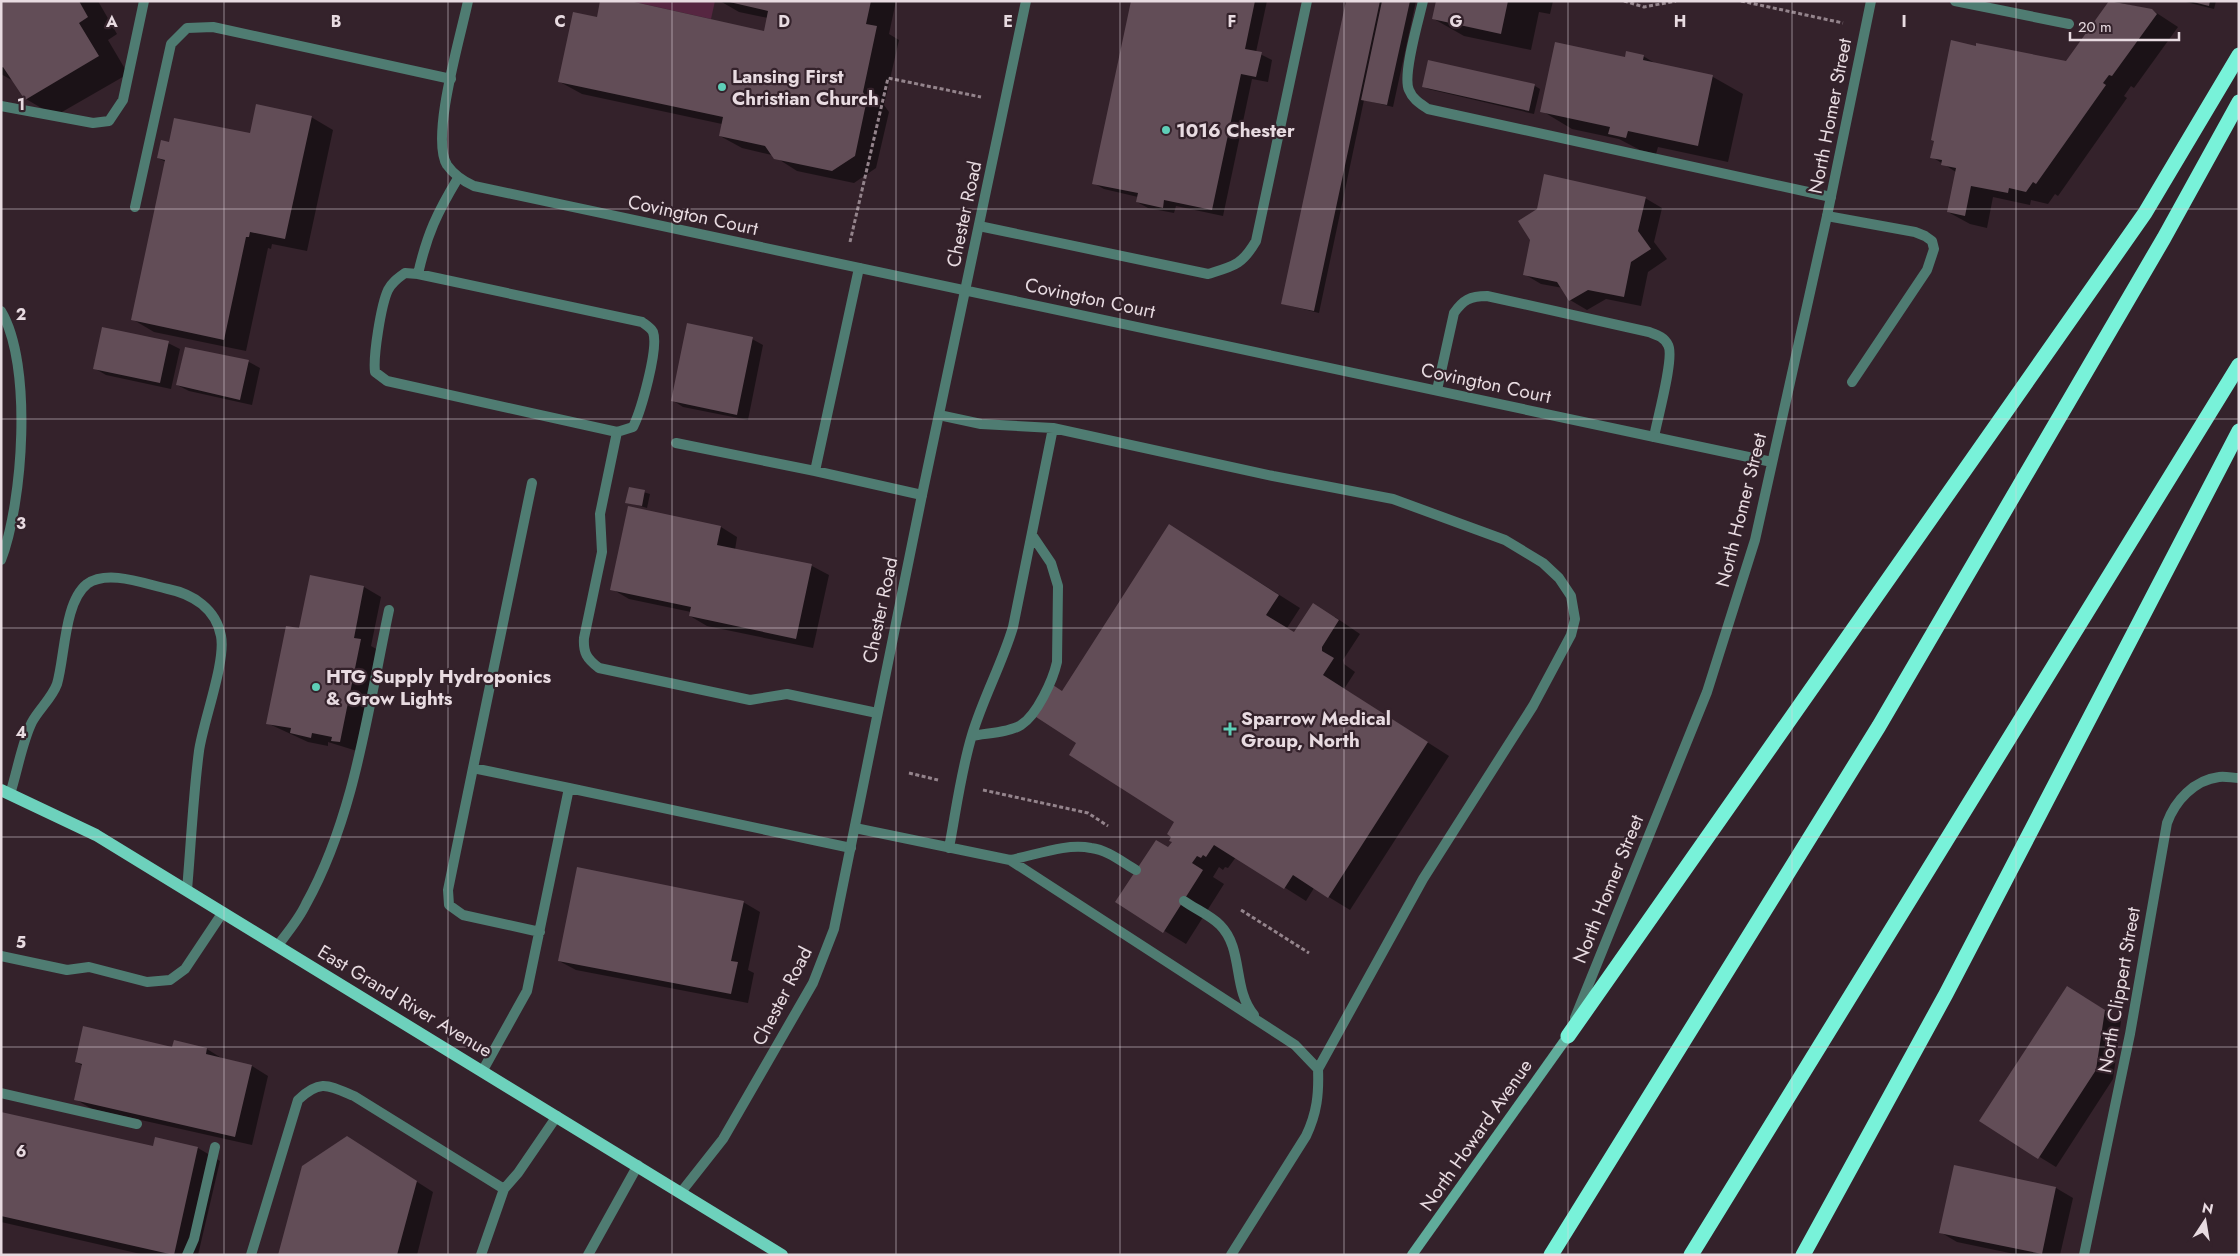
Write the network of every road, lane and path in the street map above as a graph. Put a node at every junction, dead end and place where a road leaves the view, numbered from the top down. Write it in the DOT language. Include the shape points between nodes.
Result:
graph roads {
  1 [pos="144,1"];
  2 [pos="468,1"];
  3 [pos="1026,1"];
  4 [pos="1307,1"];
  5 [pos="1423,1"];
  6 [pos="1624,1"];
  7 [pos="1676,1"];
  8 [pos="1741,1"];
  9 [pos="1871,1"];
  10 [pos="1954,1"];
  11 [pos="2069,24"];
  12 [pos="1866,28"];
  13 [pos="2239,55"];
  14 [pos="451,79"];
  15 [pos="1005,102"];
  16 [pos="2239,102"];
  17 [pos="1,106"];
  18 [pos="458,178"];
  19 [pos="1832,197"];
  20 [pos="135,207"];
  21 [pos="1827,216"];
  22 [pos="979,226"];
  23 [pos="845,265"];
  24 [pos="859,268"];
  25 [pos="418,274"];
  26 [pos="966,290"];
  27 [pos="1,311"];
  28 [pos="2239,364"];
  29 [pos="1852,382"];
  30 [pos="1437,390"];
  31 [pos="940,415"];
  32 [pos="1053,428"];
  33 [pos="2239,431"];
  34 [pos="617,432"];
  35 [pos="1654,437"];
  36 [pos="676,443"];
  37 [pos="1772,462"];
  38 [pos="815,471"];
  39 [pos="532,483"];
  40 [pos="922,495"];
  41 [pos="1032,535"];
  42 [pos="1,560"];
  43 [pos="388,610"];
  44 [pos="877,713"];
  45 [pos="972,736"];
  46 [pos="474,768"];
  47 [pos="909,774"];
  48 [pos="2239,778"];
  49 [pos="962,785"];
  50 [pos="569,788"];
  51 [pos="6,792"];
  52 [pos="855,828"];
  53 [pos="1111,828"];
  54 [pos="851,848"];
  55 [pos="948,848"];
  56 [pos="1010,860"];
  57 [pos="1136,870"];
  58 [pos="187,890"];
  59 [pos="1184,902"];
  60 [pos="1234,906"];
  61 [pos="223,912"];
  62 [pos="540,932"];
  63 [pos="278,946"];
  64 [pos="1308,953"];
  65 [pos="1,956"];
  66 [pos="1259,1022"];
  67 [pos="1568,1036"];
  68 [pos="1318,1069"];
  69 [pos="483,1070"];
  70 [pos="1,1093"];
  71 [pos="557,1116"];
  72 [pos="137,1124"];
  73 [pos="216,1147"];
  74 [pos="638,1165"];
  75 [pos="504,1189"];
  76 [pos="682,1191"];
  77 [pos="187,1255"];
  78 [pos="251,1255"];
  79 [pos="481,1255"];
  80 [pos="588,1255"];
  81 [pos="782,1255"];
  82 [pos="1231,1255"];
  83 [pos="1412,1255"];
  84 [pos="1551,1255"];
  85 [pos="1691,1255"];
  86 [pos="1803,1255"];
  87 [pos="2084,1255"];
  1 -- 17 [label="street" via="123,100 108,121 93,123"];
  2 -- 14 [label="street"];
  3 -- 15 [label="street, Chester Road"];
  4 -- 22 [label="street" via="1256,241 1246,258 1208,274"];
  5 -- 19 [label="street" via="1407,74 1408,89 1415,100 1428,109"];
  6 -- 7 [label="path" via="1644,6"];
  8 -- 12 [label="path"];
  9 -- 12 [label="street, North Homer Street"];
  10 -- 11 [label="street"];
  12 -- 19 [label="street, North Homer Street"];
  13 -- 67 [label="highway" via="2145,213"];
  14 -- 18 [label="street" via="441,148 446,164"];
  14 -- 20 [label="street" via="213,27 187,28 171,44"];
  15 -- 22 [label="street, Chester Road"];
  15 -- 23 [label="path" via="888,78"];
  16 -- 84 [label="highway" via="2164,238 1879,726"];
  18 -- 23 [label="street, Covington Court" via="474,186"];
  18 -- 25 [label="street" via="436,215 425,242"];
  19 -- 21 [label="street, North Homer Street"];
  21 -- 29 [label="street" via="1915,232 1932,242 1934,249 1927,270"];
  21 -- 37 [label="street, North Homer Street"];
  22 -- 26 [label="street, Chester Road"];
  23 -- 24 [label="street, Covington Court"];
  24 -- 26 [label="street, Covington Court"];
  24 -- 38 [label="street"];
  25 -- 34 [label="street" via="642,322 652,330 655,343 640,413 633,426"];
  25 -- 34 [label="street" via="405,273 395,279 388,291 373,359 375,372 387,381"];
  26 -- 30 [label="street, Covington Court"];
  26 -- 31 [label="street, Chester Road"];
  27 -- 42 [label="street" via="11,329 16,349 20,397 18,483"];
  28 -- 85 [label="highway"];
  30 -- 35 [label="street, Covington Court"];
  30 -- 35 [label="street" via="1454,313 1472,296 1487,296 1662,337 1669,346 1670,361"];
  31 -- 32 [label="street" via="982,424"];
  31 -- 40 [label="street, Chester Road"];
  32 -- 41 [label="street"];
  32 -- 68 [label="street" via="1393,499 1505,540 1543,563 1571,596 1575,619 1571,635 1537,698 1423,879"];
  33 -- 86 [label="highway" via="1946,994"];
  34 -- 44 [label="street" via="600,514 602,552 584,638 584,650 589,660 599,668 750,700 788,694"];
  35 -- 37 [label="street, Covington Court"];
  36 -- 38 [label="street"];
  37 -- 67 [label="street, North Homer Street" via="1755,540 1707,692"];
  38 -- 40 [label="street"];
  39 -- 46 [label="street"];
  40 -- 44 [label="street, Chester Road"];
  41 -- 45 [label="street" via="1005,655"];
  41 -- 45 [label="street" via="1051,563 1058,586 1054,672 1049,687 1020,726"];
  43 -- 63 [label="street" via="354,776 334,845 306,906"];
  44 -- 52 [label="street, Chester Road"];
  45 -- 49 [label="street"];
  46 -- 50 [label="street"];
  46 -- 62 [label="street" via="448,890 449,905 463,915"];
  47 -- 49 [label="path"];
  48 -- 87 [label="street, North Clippert Street" via="2218,776 2201,783 2172,808 2167,823 2130,1034"];
  49 -- 53 [label="path" via="1088,814"];
  49 -- 55 [label="street"];
  50 -- 54 [label="street"];
  50 -- 62 [label="street"];
  51 -- 58 [label="main road, East Grand River Avenue" via="96,835"];
  51 -- 58 [label="street" via="32,723 56,685 72,608 87,584 114,578 177,591 199,600 214,616 221,636 220,656 200,750"];
  52 -- 54 [label="street, Chester Road"];
  52 -- 55 [label="street"];
  54 -- 76 [label="street, Chester Road" via="834,929 813,983 723,1139"];
  55 -- 56 [label="street"];
  56 -- 57 [label="street" via="1076,846 1110,854"];
  56 -- 66 [label="street"];
  58 -- 61 [label="main road, East Grand River Avenue"];
  59 -- 66 [label="street" via="1219,924 1229,936 1243,998"];
  60 -- 64 [label="path"];
  61 -- 63 [label="main road, East Grand River Avenue"];
  61 -- 65 [label="street" via="185,969 170,980 147,982 90,967 66,970"];
  62 -- 69 [label="street" via="527,991"];
  63 -- 69 [label="main road, East Grand River Avenue"];
  66 -- 68 [label="street" via="1295,1044"];
  67 -- 83 [label="street, North Howard Avenue"];
  68 -- 82 [label="street" via="1319,1096 1314,1118"];
  69 -- 71 [label="main road, East Grand River Avenue"];
  70 -- 72 [label="street"];
  71 -- 74 [label="main road, East Grand River Avenue"];
  71 -- 75 [label="street"];
  73 -- 77 [label="street" via="194,1239"];
  74 -- 76 [label="main road, East Grand River Avenue"];
  74 -- 80 [label="street"];
  75 -- 78 [label="street" via="354,1096 328,1086 311,1088 298,1100"];
  75 -- 79 [label="street"];
  76 -- 81 [label="main road, East Grand River Avenue"];
}
